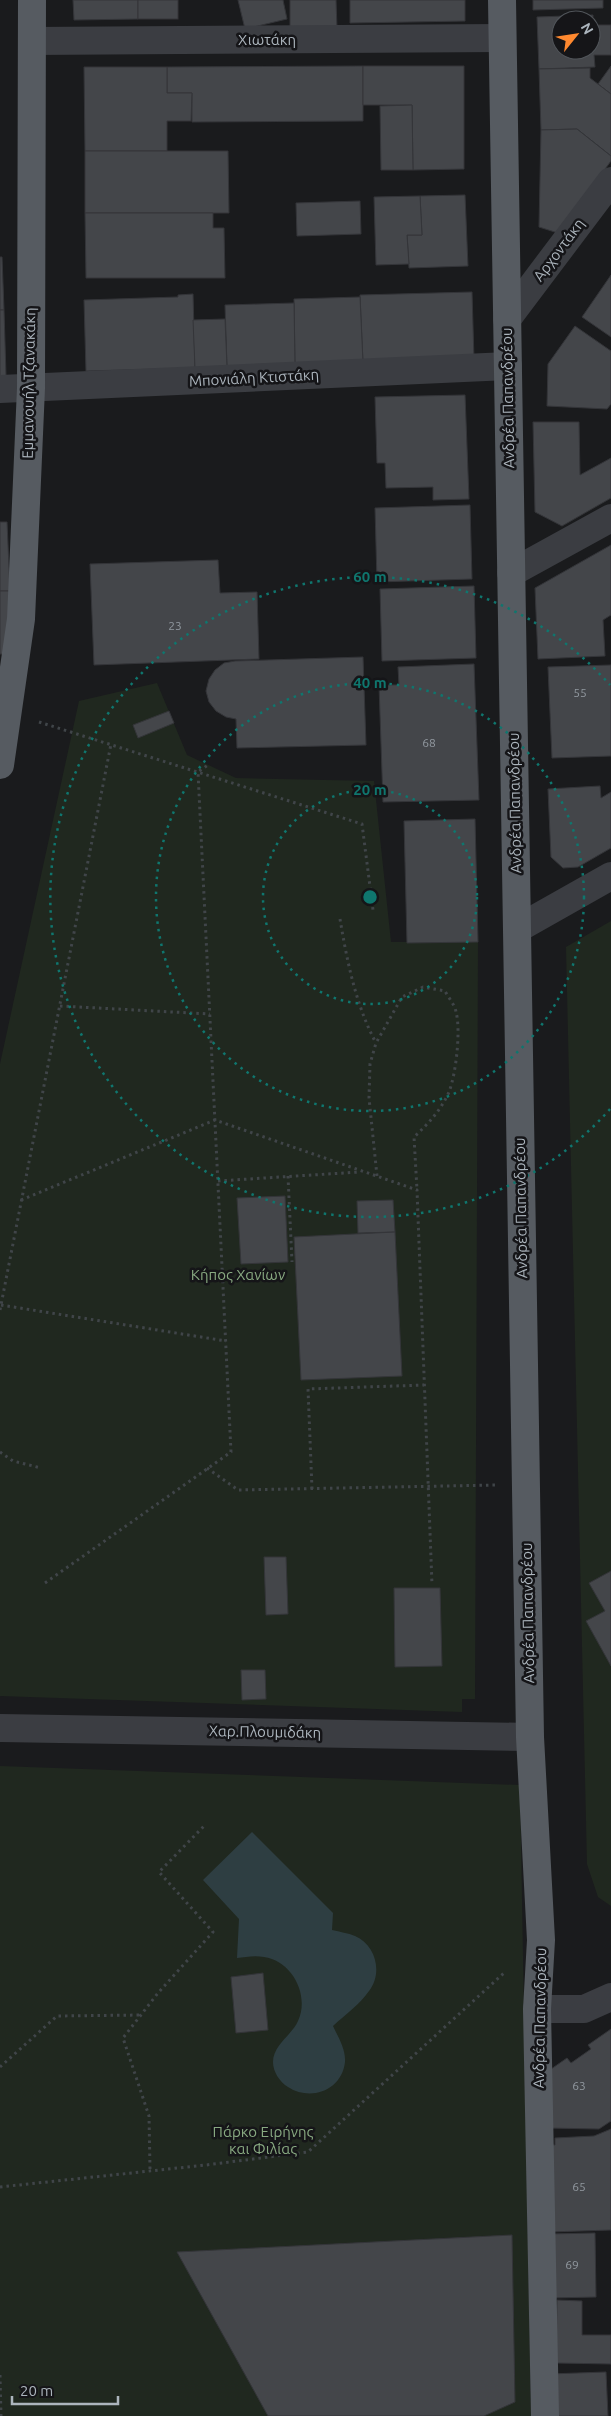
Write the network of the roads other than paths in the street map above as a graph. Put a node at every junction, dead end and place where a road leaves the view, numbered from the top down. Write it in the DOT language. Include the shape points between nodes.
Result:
graph roads {
  1 [pos="32,0"];
  2 [pos="502,0"];
  3 [pos="502,38"];
  4 [pos="32,41"];
  5 [pos="611,181"];
  6 [pos="507,318"];
  7 [pos="508,366"];
  8 [pos="30,388"];
  9 [pos="0,389"];
  10 [pos="611,518"];
  11 [pos="511,574"];
  12 [pos="0,765"];
  13 [pos="611,876"];
  14 [pos="517,929"];
  15 [pos="0,1728"];
  16 [pos="530,1737"];
  17 [pos="611,1997"];
  18 [pos="537,2009"];
  19 [pos="545,2416"];
  1 -- 4 [label="main road, Εμμανουήλ Τζανακάκη"];
  2 -- 3 [label="main road, Ανδρέα Παπανδρέου"];
  3 -- 4 [label="street, Χιωτάκη"];
  3 -- 6 [label="main road, Ανδρέα Παπανδρέου"];
  4 -- 8 [label="main road, Εμμανουήλ Τζανακάκη"];
  5 -- 6 [label="street, Αρχοντάκη"];
  6 -- 7 [label="main road, Ανδρέα Παπανδρέου"];
  7 -- 8 [label="street, Μπονιάλη Κτιστάκη"];
  7 -- 11 [label="main road, Ανδρέα Παπανδρέου"];
  8 -- 9 [label="street, Μπονιάλη Κτιστάκη"];
  8 -- 12 [label="main road, Εμμανουήλ Τζανακάκη" via="21,619"];
  10 -- 11 [label="street"];
  11 -- 14 [label="main road, Ανδρέα Παπανδρέου"];
  13 -- 14 [label="street"];
  14 -- 16 [label="main road, Ανδρέα Παπανδρέου"];
  15 -- 16 [label="street, Χαρ.Πλουμιδάκη"];
  16 -- 18 [label="main road, Ανδρέα Παπανδρέου" via="541,1940"];
  17 -- 18 [label="street" via="584,2009"];
  18 -- 19 [label="main road, Ανδρέα Παπανδρέου"];
}
